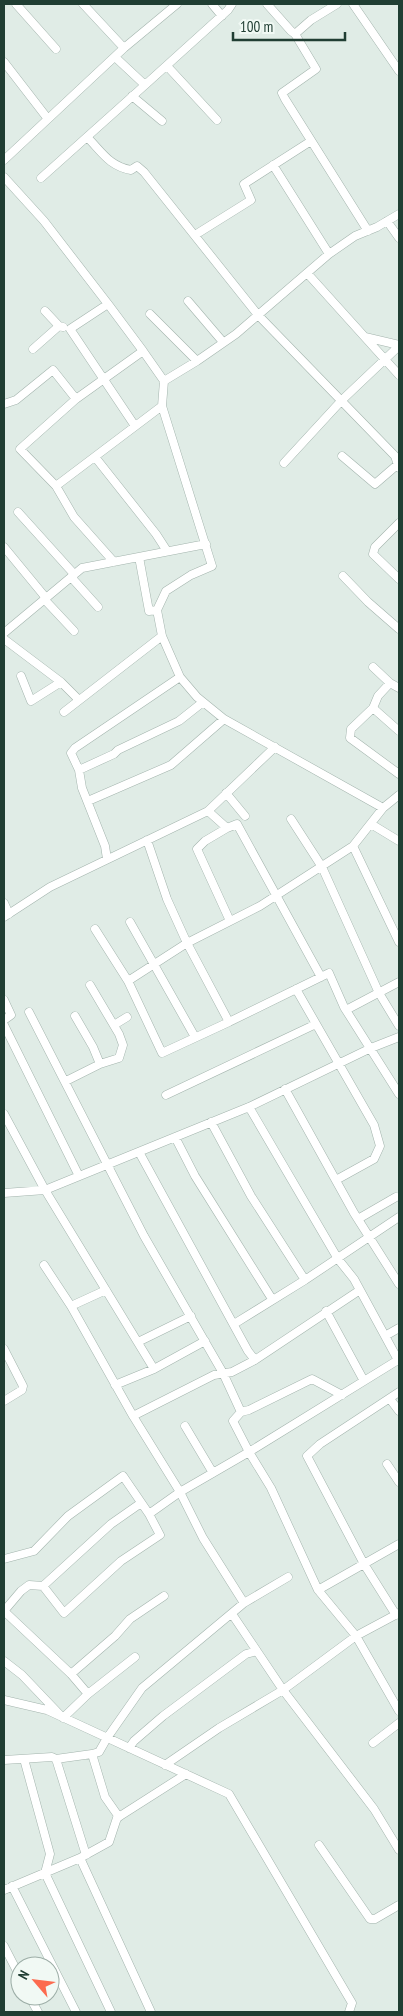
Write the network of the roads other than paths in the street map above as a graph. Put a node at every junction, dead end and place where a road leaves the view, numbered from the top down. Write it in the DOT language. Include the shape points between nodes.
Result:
graph roads {
  1 [pos="16,4"];
  2 [pos="83,4"];
  3 [pos="177,4"];
  4 [pos="212,4"];
  5 [pos="232,4"];
  6 [pos="279,4"];
  7 [pos="337,4"];
  8 [pos="353,4"];
  9 [pos="270,6"];
  10 [pos="222,16"];
  11 [pos="295,34"];
  12 [pos="124,48"];
  13 [pos="56,49"];
  14 [pos="115,57"];
  15 [pos="4,62"];
  16 [pos="166,66"];
  17 [pos="399,71"];
  18 [pos="145,85"];
  19 [pos="132,96"];
  20 [pos="48,119"];
  21 [pos="217,120"];
  22 [pos="162,121"];
  23 [pos="87,137"];
  24 [pos="311,141"];
  25 [pos="4,160"];
  26 [pos="273,165"];
  27 [pos="4,177"];
  28 [pos="40,178"];
  29 [pos="399,214"];
  30 [pos="387,221"];
  31 [pos="368,231"];
  32 [pos="195,235"];
  33 [pos="399,238"];
  34 [pos="329,254"];
  35 [pos="307,272"];
  36 [pos="188,301"];
  37 [pos="108,304"];
  38 [pos="45,311"];
  39 [pos="150,314"];
  40 [pos="258,315"];
  41 [pos="60,326"];
  42 [pos="70,329"];
  43 [pos="364,337"];
  44 [pos="223,342"];
  45 [pos="399,345"];
  46 [pos="34,349"];
  47 [pos="143,352"];
  48 [pos="385,360"];
  49 [pos="197,362"];
  50 [pos="399,375"];
  51 [pos="104,379"];
  52 [pos="164,381"];
  53 [pos="76,399"];
  54 [pos="342,400"];
  55 [pos="4,404"];
  56 [pos="162,406"];
  57 [pos="135,426"];
  58 [pos="342,456"];
  59 [pos="95,457"];
  60 [pos="284,463"];
  61 [pos="398,466"];
  62 [pos="56,486"];
  63 [pos="18,512"];
  64 [pos="399,523"];
  65 [pos="206,544"];
  66 [pos="4,547"];
  67 [pos="167,551"];
  68 [pos="139,557"];
  69 [pos="114,562"];
  70 [pos="73,576"];
  71 [pos="343,576"];
  72 [pos="399,579"];
  73 [pos="45,598"];
  74 [pos="98,607"];
  75 [pos="157,610"];
  76 [pos="399,629"];
  77 [pos="74,631"];
  78 [pos="4,633"];
  79 [pos="162,636"];
  80 [pos="4,639"];
  81 [pos="373,667"];
  82 [pos="20,676"];
  83 [pos="180,677"];
  84 [pos="60,682"];
  85 [pos="390,683"];
  86 [pos="399,688"];
  87 [pos="80,700"];
  88 [pos="203,702"];
  89 [pos="373,708"];
  90 [pos="64,712"];
  91 [pos="224,718"];
  92 [pos="399,731"];
  93 [pos="275,747"];
  94 [pos="79,770"];
  95 [pos="399,774"];
  96 [pos="226,793"];
  97 [pos="399,795"];
  98 [pos="88,801"];
  99 [pos="383,808"];
  100 [pos="208,811"];
  101 [pos="245,816"];
  102 [pos="291,820"];
  103 [pos="371,824"];
  104 [pos="226,828"];
  105 [pos="147,840"];
  106 [pos="399,841"];
  107 [pos="353,846"];
  108 [pos="107,859"];
  109 [pos="322,867"];
  110 [pos="276,896"];
  111 [pos="4,903"];
  112 [pos="6,915"];
  113 [pos="230,921"];
  114 [pos="130,922"];
  115 [pos="95,929"];
  116 [pos="399,942"];
  117 [pos="187,943"];
  118 [pos="155,964"];
  119 [pos="321,977"];
  120 [pos="128,982"];
  121 [pos="399,982"];
  122 [pos="90,985"];
  123 [pos="296,989"];
  124 [pos="379,993"];
  125 [pos="4,1000"];
  126 [pos="346,1010"];
  127 [pos="29,1012"];
  128 [pos="75,1016"];
  129 [pos="127,1017"];
  130 [pos="4,1020"];
  131 [pos="229,1022"];
  132 [pos="316,1024"];
  133 [pos="4,1025"];
  134 [pos="114,1025"];
  135 [pos="399,1026"];
  136 [pos="399,1036"];
  137 [pos="195,1037"];
  138 [pos="371,1048"];
  139 [pos="100,1064"];
  140 [pos="337,1064"];
  141 [pos="66,1081"];
  142 [pos="285,1089"];
  143 [pos="399,1094"];
  144 [pos="166,1095"];
  145 [pos="249,1107"];
  146 [pos="4,1114"];
  147 [pos="211,1122"];
  148 [pos="175,1137"];
  149 [pos="139,1152"];
  150 [pos="107,1164"];
  151 [pos="79,1176"];
  152 [pos="336,1180"];
  153 [pos="45,1190"];
  154 [pos="4,1193"];
  155 [pos="396,1197"];
  156 [pos="358,1218"];
  157 [pos="399,1218"];
  158 [pos="369,1238"];
  159 [pos="338,1259"];
  160 [pos="44,1265"];
  161 [pos="305,1280"];
  162 [pos="399,1284"];
  163 [pos="106,1290"];
  164 [pos="360,1290"];
  165 [pos="272,1299"];
  166 [pos="71,1306"];
  167 [pos="326,1311"];
  168 [pos="191,1316"];
  169 [pos="234,1324"];
  170 [pos="399,1328"];
  171 [pos="384,1336"];
  172 [pos="205,1341"];
  173 [pos="138,1342"];
  174 [pos="4,1349"];
  175 [pos="255,1360"];
  176 [pos="154,1369"];
  177 [pos="223,1373"];
  178 [pos="364,1381"];
  179 [pos="115,1385"];
  180 [pos="399,1392"];
  181 [pos="342,1395"];
  182 [pos="390,1399"];
  183 [pos="4,1401"];
  184 [pos="399,1411"];
  185 [pos="241,1412"];
  186 [pos="133,1416"];
  187 [pos="185,1426"];
  188 [pos="248,1452"];
  189 [pos="387,1464"];
  190 [pos="213,1473"];
  191 [pos="399,1482"];
  192 [pos="180,1492"];
  193 [pos="141,1503"];
  194 [pos="149,1514"];
  195 [pos="399,1544"];
  196 [pos="4,1559"];
  197 [pos="364,1564"];
  198 [pos="288,1576"];
  199 [pos="43,1586"];
  200 [pos="318,1590"];
  201 [pos="164,1596"];
  202 [pos="244,1602"];
  203 [pos="4,1611"];
  204 [pos="232,1614"];
  205 [pos="398,1614"];
  206 [pos="356,1636"];
  207 [pos="257,1651"];
  208 [pos="135,1657"];
  209 [pos="4,1661"];
  210 [pos="71,1674"];
  211 [pos="283,1690"];
  212 [pos="88,1694"];
  213 [pos="4,1700"];
  214 [pos="399,1711"];
  215 [pos="63,1718"];
  216 [pos="399,1723"];
  217 [pos="106,1738"];
  218 [pos="373,1743"];
  219 [pos="129,1748"];
  220 [pos="92,1754"];
  221 [pos="56,1758"];
  222 [pos="24,1759"];
  223 [pos="4,1760"];
  224 [pos="165,1765"];
  225 [pos="186,1774"];
  226 [pos="118,1818"];
  227 [pos="319,1845"];
  228 [pos="399,1850"];
  229 [pos="83,1856"];
  230 [pos="45,1873"];
  231 [pos="12,1886"];
  232 [pos="4,1890"];
  233 [pos="399,1905"];
  234 [pos="4,1946"];
  235 [pos="10,1958"];
  236 [pos="76,2012"];
  237 [pos="111,2012"];
  238 [pos="151,2012"];
  239 [pos="349,2012"];
  1 -- 13 [label="street"];
  2 -- 12 [label="street"];
  3 -- 12 [label="street"];
  4 -- 10 [label="street"];
  5 -- 10 [label="street"];
  6 -- 9 [label="street"];
  7 -- 11 [label="street"];
  8 -- 17 [label="street"];
  9 -- 11 [label="street"];
  10 -- 16 [label="street"];
  11 -- 24 [label="street" via="316,69 282,93"];
  12 -- 14 [label="street"];
  14 -- 18 [label="street"];
  14 -- 20 [label="street"];
  15 -- 20 [label="street"];
  16 -- 18 [label="street"];
  16 -- 21 [label="street"];
  18 -- 19 [label="street"];
  19 -- 22 [label="street"];
  19 -- 23 [label="street"];
  20 -- 25 [label="street"];
  23 -- 28 [label="street"];
  23 -- 32 [label="street" via="119,168 131,170 137,166"];
  24 -- 26 [label="street"];
  24 -- 31 [label="street"];
  26 -- 32 [label="street" via="244,184 252,200"];
  26 -- 34 [label="street"];
  27 -- 37 [label="street" via="44,221"];
  29 -- 30 [label="street"];
  30 -- 31 [label="street"];
  30 -- 33 [label="street"];
  31 -- 34 [label="street"];
  32 -- 40 [label="street"];
  34 -- 35 [label="street"];
  35 -- 40 [label="street"];
  35 -- 43 [label="street"];
  36 -- 44 [label="street"];
  37 -- 42 [label="street"];
  37 -- 47 [label="street"];
  38 -- 41 [label="street"];
  39 -- 49 [label="street"];
  40 -- 44 [label="street"];
  40 -- 54 [label="street"];
  41 -- 42 [label="street"];
  41 -- 46 [label="street"];
  42 -- 51 [label="street"];
  43 -- 45 [label="street"];
  43 -- 48 [label="street"];
  44 -- 49 [label="street"];
  45 -- 48 [label="street"];
  47 -- 51 [label="street"];
  47 -- 52 [label="street"];
  48 -- 50 [label="street"];
  48 -- 54 [label="street"];
  49 -- 52 [label="street"];
  51 -- 53 [label="street"];
  51 -- 57 [label="street"];
  52 -- 56 [label="street"];
  53 -- 55 [label="street" via="53,370 16,400"];
  53 -- 62 [label="street" via="20,449"];
  54 -- 60 [label="street"];
  54 -- 61 [label="street" via="395,456"];
  56 -- 57 [label="street"];
  56 -- 65 [label="street"];
  57 -- 59 [label="street"];
  58 -- 61 [label="street" via="375,484"];
  59 -- 62 [label="street"];
  59 -- 67 [label="street"];
  62 -- 69 [label="street" via="74,517"];
  63 -- 70 [label="street"];
  64 -- 72 [label="street" via="375,547 373,554"];
  65 -- 67 [label="street"];
  65 -- 75 [label="street" via="212,566 166,591"];
  66 -- 73 [label="street"];
  67 -- 68 [label="street"];
  68 -- 69 [label="street"];
  68 -- 75 [label="street" via="149,611"];
  69 -- 70 [label="street" via="82,568"];
  70 -- 73 [label="street"];
  70 -- 74 [label="street"];
  71 -- 76 [label="street"];
  73 -- 77 [label="street"];
  73 -- 78 [label="street"];
  75 -- 79 [label="street"];
  79 -- 83 [label="street"];
  79 -- 87 [label="street"];
  80 -- 84 [label="street"];
  81 -- 85 [label="street"];
  82 -- 84 [label="street" via="31,702"];
  83 -- 88 [label="street"];
  83 -- 94 [label="street" via="75,748 71,753"];
  84 -- 87 [label="street"];
  85 -- 86 [label="street"];
  85 -- 89 [label="street" via="378,696"];
  87 -- 90 [label="street"];
  88 -- 91 [label="street"];
  88 -- 94 [label="street" via="179,721"];
  89 -- 92 [label="street"];
  89 -- 95 [label="street" via="351,729 350,738"];
  91 -- 93 [label="street"];
  91 -- 98 [label="street" via="171,765"];
  93 -- 96 [label="street"];
  93 -- 99 [label="street"];
  94 -- 98 [label="street"];
  96 -- 100 [label="street"];
  96 -- 101 [label="street"];
  97 -- 99 [label="street"];
  98 -- 108 [label="street"];
  99 -- 103 [label="street"];
  100 -- 104 [label="street"];
  100 -- 105 [label="street"];
  102 -- 109 [label="street"];
  103 -- 106 [label="street"];
  103 -- 107 [label="street"];
  104 -- 110 [label="street" via="237,824"];
  104 -- 113 [label="street" via="197,849"];
  105 -- 108 [label="street"];
  105 -- 117 [label="street" via="167,900"];
  107 -- 109 [label="street"];
  107 -- 116 [label="street"];
  108 -- 112 [label="street" via="50,887"];
  109 -- 110 [label="street"];
  109 -- 124 [label="street"];
  110 -- 113 [label="street"];
  110 -- 119 [label="street"];
  111 -- 112 [label="street"];
  113 -- 117 [label="street"];
  114 -- 118 [label="street"];
  115 -- 120 [label="street"];
  117 -- 118 [label="street"];
  117 -- 131 [label="street"];
  118 -- 120 [label="street"];
  118 -- 137 [label="street"];
  119 -- 123 [label="street"];
  119 -- 126 [label="street" via="329,973"];
  120 -- 137 [label="street" via="162,1053"];
  121 -- 124 [label="street"];
  122 -- 134 [label="street"];
  123 -- 131 [label="street"];
  123 -- 132 [label="street"];
  124 -- 126 [label="street"];
  124 -- 135 [label="street"];
  125 -- 130 [label="street" via="11,1015"];
  126 -- 138 [label="street"];
  127 -- 141 [label="street"];
  128 -- 139 [label="street"];
  129 -- 134 [label="street"];
  131 -- 137 [label="street"];
  132 -- 140 [label="street"];
  132 -- 144 [label="street"];
  133 -- 151 [label="street"];
  134 -- 139 [label="street" via="123,1045 119,1058"];
  136 -- 138 [label="street"];
  138 -- 140 [label="street"];
  138 -- 143 [label="street"];
  139 -- 141 [label="street"];
  140 -- 142 [label="street"];
  140 -- 152 [label="street" via="374,1124 380,1146 374,1158"];
  141 -- 150 [label="street"];
  142 -- 145 [label="street"];
  142 -- 152 [label="street"];
  145 -- 147 [label="street"];
  145 -- 159 [label="street"];
  146 -- 153 [label="street"];
  147 -- 148 [label="street"];
  147 -- 161 [label="street" via="251,1196"];
  148 -- 149 [label="street"];
  148 -- 165 [label="street" via="195,1176"];
  149 -- 150 [label="street"];
  149 -- 169 [label="street"];
  150 -- 151 [label="street"];
  150 -- 168 [label="street"];
  151 -- 153 [label="street"];
  152 -- 156 [label="street"];
  153 -- 154 [label="street"];
  153 -- 163 [label="street"];
  155 -- 156 [label="street"];
  156 -- 158 [label="street"];
  157 -- 158 [label="street"];
  158 -- 159 [label="street"];
  158 -- 162 [label="street"];
  159 -- 161 [label="street"];
  159 -- 164 [label="street"];
  160 -- 166 [label="street"];
  161 -- 165 [label="street"];
  163 -- 166 [label="street"];
  163 -- 173 [label="street"];
  164 -- 167 [label="street"];
  164 -- 171 [label="street"];
  165 -- 169 [label="street"];
  166 -- 179 [label="street"];
  167 -- 175 [label="street"];
  167 -- 178 [label="street"];
  168 -- 172 [label="street"];
  168 -- 173 [label="street"];
  169 -- 175 [label="street"];
  170 -- 171 [label="street"];
  171 -- 178 [label="street" via="398,1360"];
  172 -- 176 [label="street"];
  172 -- 177 [label="street"];
  173 -- 176 [label="street"];
  174 -- 183 [label="street" via="23,1386 22,1390"];
  175 -- 177 [label="street"];
  176 -- 179 [label="street"];
  177 -- 185 [label="street"];
  177 -- 186 [label="street"];
  178 -- 181 [label="street"];
  179 -- 186 [label="street"];
  180 -- 182 [label="street"];
  181 -- 185 [label="street" via="312,1379"];
  181 -- 188 [label="street"];
  182 -- 184 [label="street"];
  182 -- 197 [label="street" via="320,1444 307,1456"];
  185 -- 188 [label="street" via="233,1420"];
  186 -- 192 [label="street"];
  187 -- 190 [label="street"];
  188 -- 190 [label="street"];
  188 -- 200 [label="street" via="271,1488"];
  189 -- 191 [label="street"];
  190 -- 192 [label="street"];
  192 -- 194 [label="street"];
  192 -- 202 [label="street" via="203,1538"];
  193 -- 194 [label="street"];
  193 -- 196 [label="street" via="123,1476 68,1516 34,1551"];
  193 -- 199 [label="street" via="111,1524"];
  194 -- 199 [label="street" via="160,1535 121,1561 64,1613"];
  195 -- 197 [label="street"];
  197 -- 200 [label="street"];
  197 -- 205 [label="street"];
  198 -- 202 [label="street"];
  199 -- 203 [label="street" via="29,1585"];
  200 -- 206 [label="street"];
  201 -- 210 [label="street" via="130,1619"];
  202 -- 204 [label="street"];
  203 -- 210 [label="street"];
  204 -- 207 [label="street"];
  204 -- 217 [label="street" via="142,1688"];
  205 -- 206 [label="street"];
  206 -- 211 [label="street"];
  206 -- 214 [label="street"];
  207 -- 211 [label="street"];
  207 -- 219 [label="street" via="246,1654 163,1716"];
  208 -- 212 [label="street"];
  209 -- 215 [label="street"];
  210 -- 212 [label="street"];
  211 -- 224 [label="street"];
  211 -- 228 [label="street" via="374,1809"];
  212 -- 215 [label="street"];
  213 -- 215 [label="street" via="47,1710"];
  215 -- 217 [label="street"];
  216 -- 218 [label="street"];
  217 -- 219 [label="street"];
  217 -- 220 [label="street" via="99,1752"];
  219 -- 224 [label="street"];
  220 -- 221 [label="street"];
  220 -- 226 [label="street" via="105,1797"];
  221 -- 222 [label="street"];
  221 -- 229 [label="street"];
  222 -- 223 [label="street"];
  222 -- 230 [label="street" via="50,1854"];
  224 -- 225 [label="street"];
  225 -- 226 [label="street"];
  225 -- 239 [label="street" via="229,1794 352,2002"];
  226 -- 229 [label="street" via="109,1842"];
  227 -- 233 [label="street" via="370,1919 376,1919"];
  229 -- 230 [label="street"];
  229 -- 238 [label="street"];
  230 -- 231 [label="street"];
  230 -- 237 [label="street"];
  231 -- 232 [label="street"];
  231 -- 236 [label="street"];
  234 -- 235 [label="street"];
}
